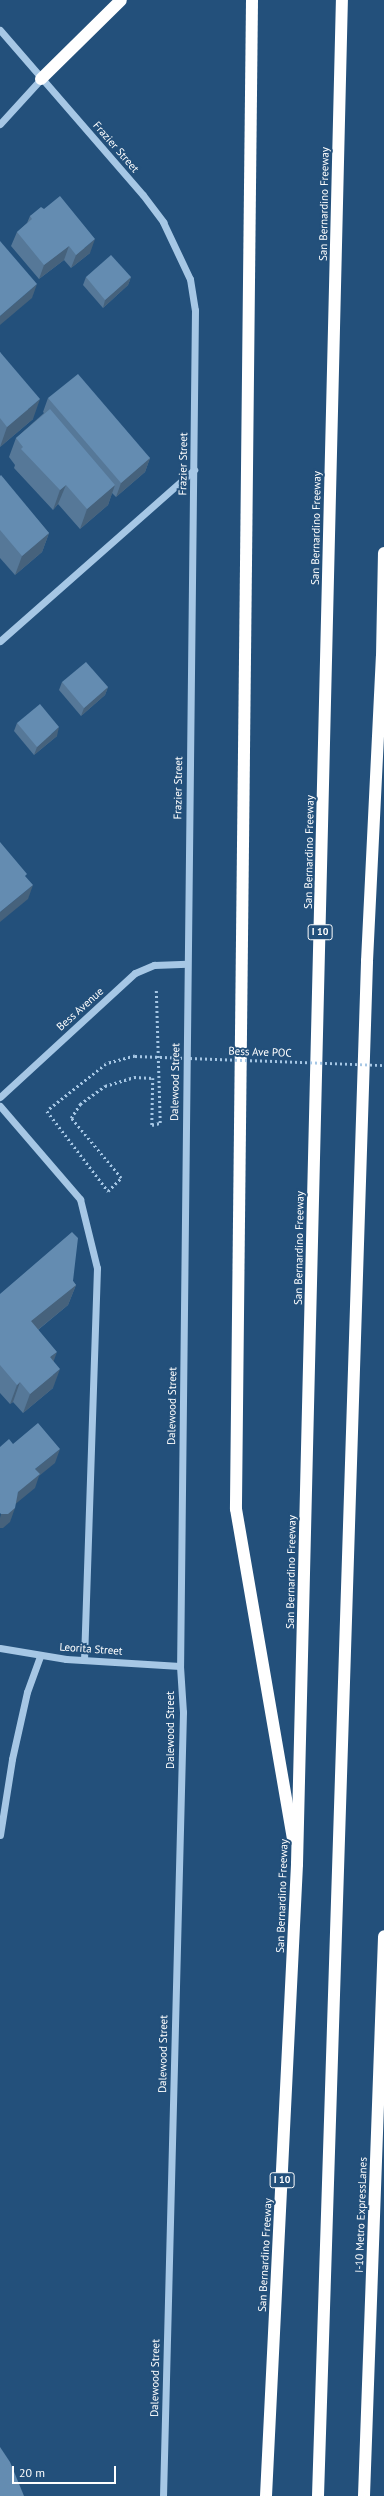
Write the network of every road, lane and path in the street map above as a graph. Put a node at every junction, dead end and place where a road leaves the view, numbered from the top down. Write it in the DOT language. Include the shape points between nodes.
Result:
graph roads {
  1 [pos="121,0"];
  2 [pos="252,0"];
  3 [pos="342,0"];
  4 [pos="0,30"];
  5 [pos="41,79"];
  6 [pos="0,124"];
  7 [pos="194,470"];
  8 [pos="384,554"];
  9 [pos="0,641"];
  10 [pos="187,964"];
  11 [pos="154,966"];
  12 [pos="384,1065"];
  13 [pos="0,1097"];
  14 [pos="0,1106"];
  15 [pos="0,1648"];
  16 [pos="40,1656"];
  17 [pos="84,1660"];
  18 [pos="180,1666"];
  19 [pos="0,1835"];
  20 [pos="297,1864"];
  21 [pos="384,1936"];
  22 [pos="163,2496"];
  23 [pos="266,2496"];
  24 [pos="318,2496"];
  25 [pos="364,2496"];
  1 -- 5 [label="highway"];
  2 -- 20 [label="highway" via="236,1509"];
  3 -- 20 [label="highway, San Bernardino Freeway / I 10"];
  4 -- 5 [label="street, Frazier Street"];
  5 -- 6 [label="street"];
  5 -- 7 [label="street, Frazier Street" via="143,195 163,222 190,279 195,310 196,347"];
  7 -- 9 [label="street"];
  7 -- 10 [label="street, Frazier Street"];
  8 -- 24 [label="highway" via="382,656 367,961"];
  10 -- 11 [label="street, Bess Avenue"];
  10 -- 18 [label="street, Dalewood Street"];
  11 -- 12 [label="path, Bess Ave POC, bridge" via="160,1123 152,1125 153,1078 134,1077 105,1086 80,1104 71,1118 121,1178 108,1191 47,1111 106,1064 134,1056"];
  11 -- 13 [label="street, Bess Avenue" via="135,973"];
  14 -- 17 [label="street" via="80,1199 97,1268"];
  15 -- 16 [label="street, Leorita Street"];
  16 -- 17 [label="street, Leorita Street"];
  16 -- 19 [label="street" via="25,1700"];
  17 -- 18 [label="street, Leorita Street"];
  18 -- 22 [label="street, Dalewood Street" via="183,1712"];
  20 -- 23 [label="highway, San Bernardino Freeway / I 10"];
  21 -- 25 [label="highway, I-10 Metro ExpressLanes"];
}
